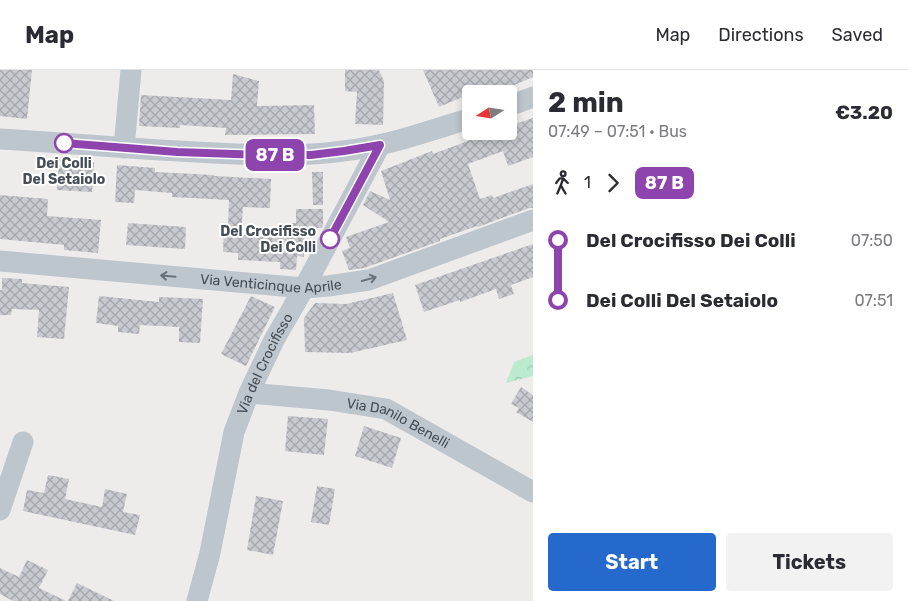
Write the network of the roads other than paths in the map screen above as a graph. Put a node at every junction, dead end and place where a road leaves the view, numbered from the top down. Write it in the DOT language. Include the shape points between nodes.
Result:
graph roads {
  1 [pos="131,70"];
  2 [pos="533,97"];
  3 [pos="518,103"];
  4 [pos="462,121"];
  5 [pos="0,139"];
  6 [pos="380,145"];
  7 [pos="124,148"];
  8 [pos="533,220"];
  9 [pos="0,261"];
  10 [pos="304,288"];
  11 [pos="248,393"];
  12 [pos="23,442"];
  13 [pos="533,492"];
  14 [pos="0,510"];
  15 [pos="197,601"];
  1 -- 7 [label="street"];
  2 -- 3 [label="street"];
  4 -- 6 [label="street"];
  5 -- 7 [label="street"];
  6 -- 7 [label="street" via="311,155"];
  6 -- 10 [label="street, Via del Crocifisso"];
  10 -- 8 [label="street, Via Venticinque Aprile, one-way" via="369,280"];
  10 -- 9 [label="street, Via Venticinque Aprile, one-way"];
  10 -- 11 [label="street, Via del Crocifisso"];
  11 -- 13 [label="street, Via Danilo Benelli" via="386,409"];
  11 -- 15 [label="street, Via del Crocifisso" via="234,432"];
  12 -- 14 [label="street"];
}
